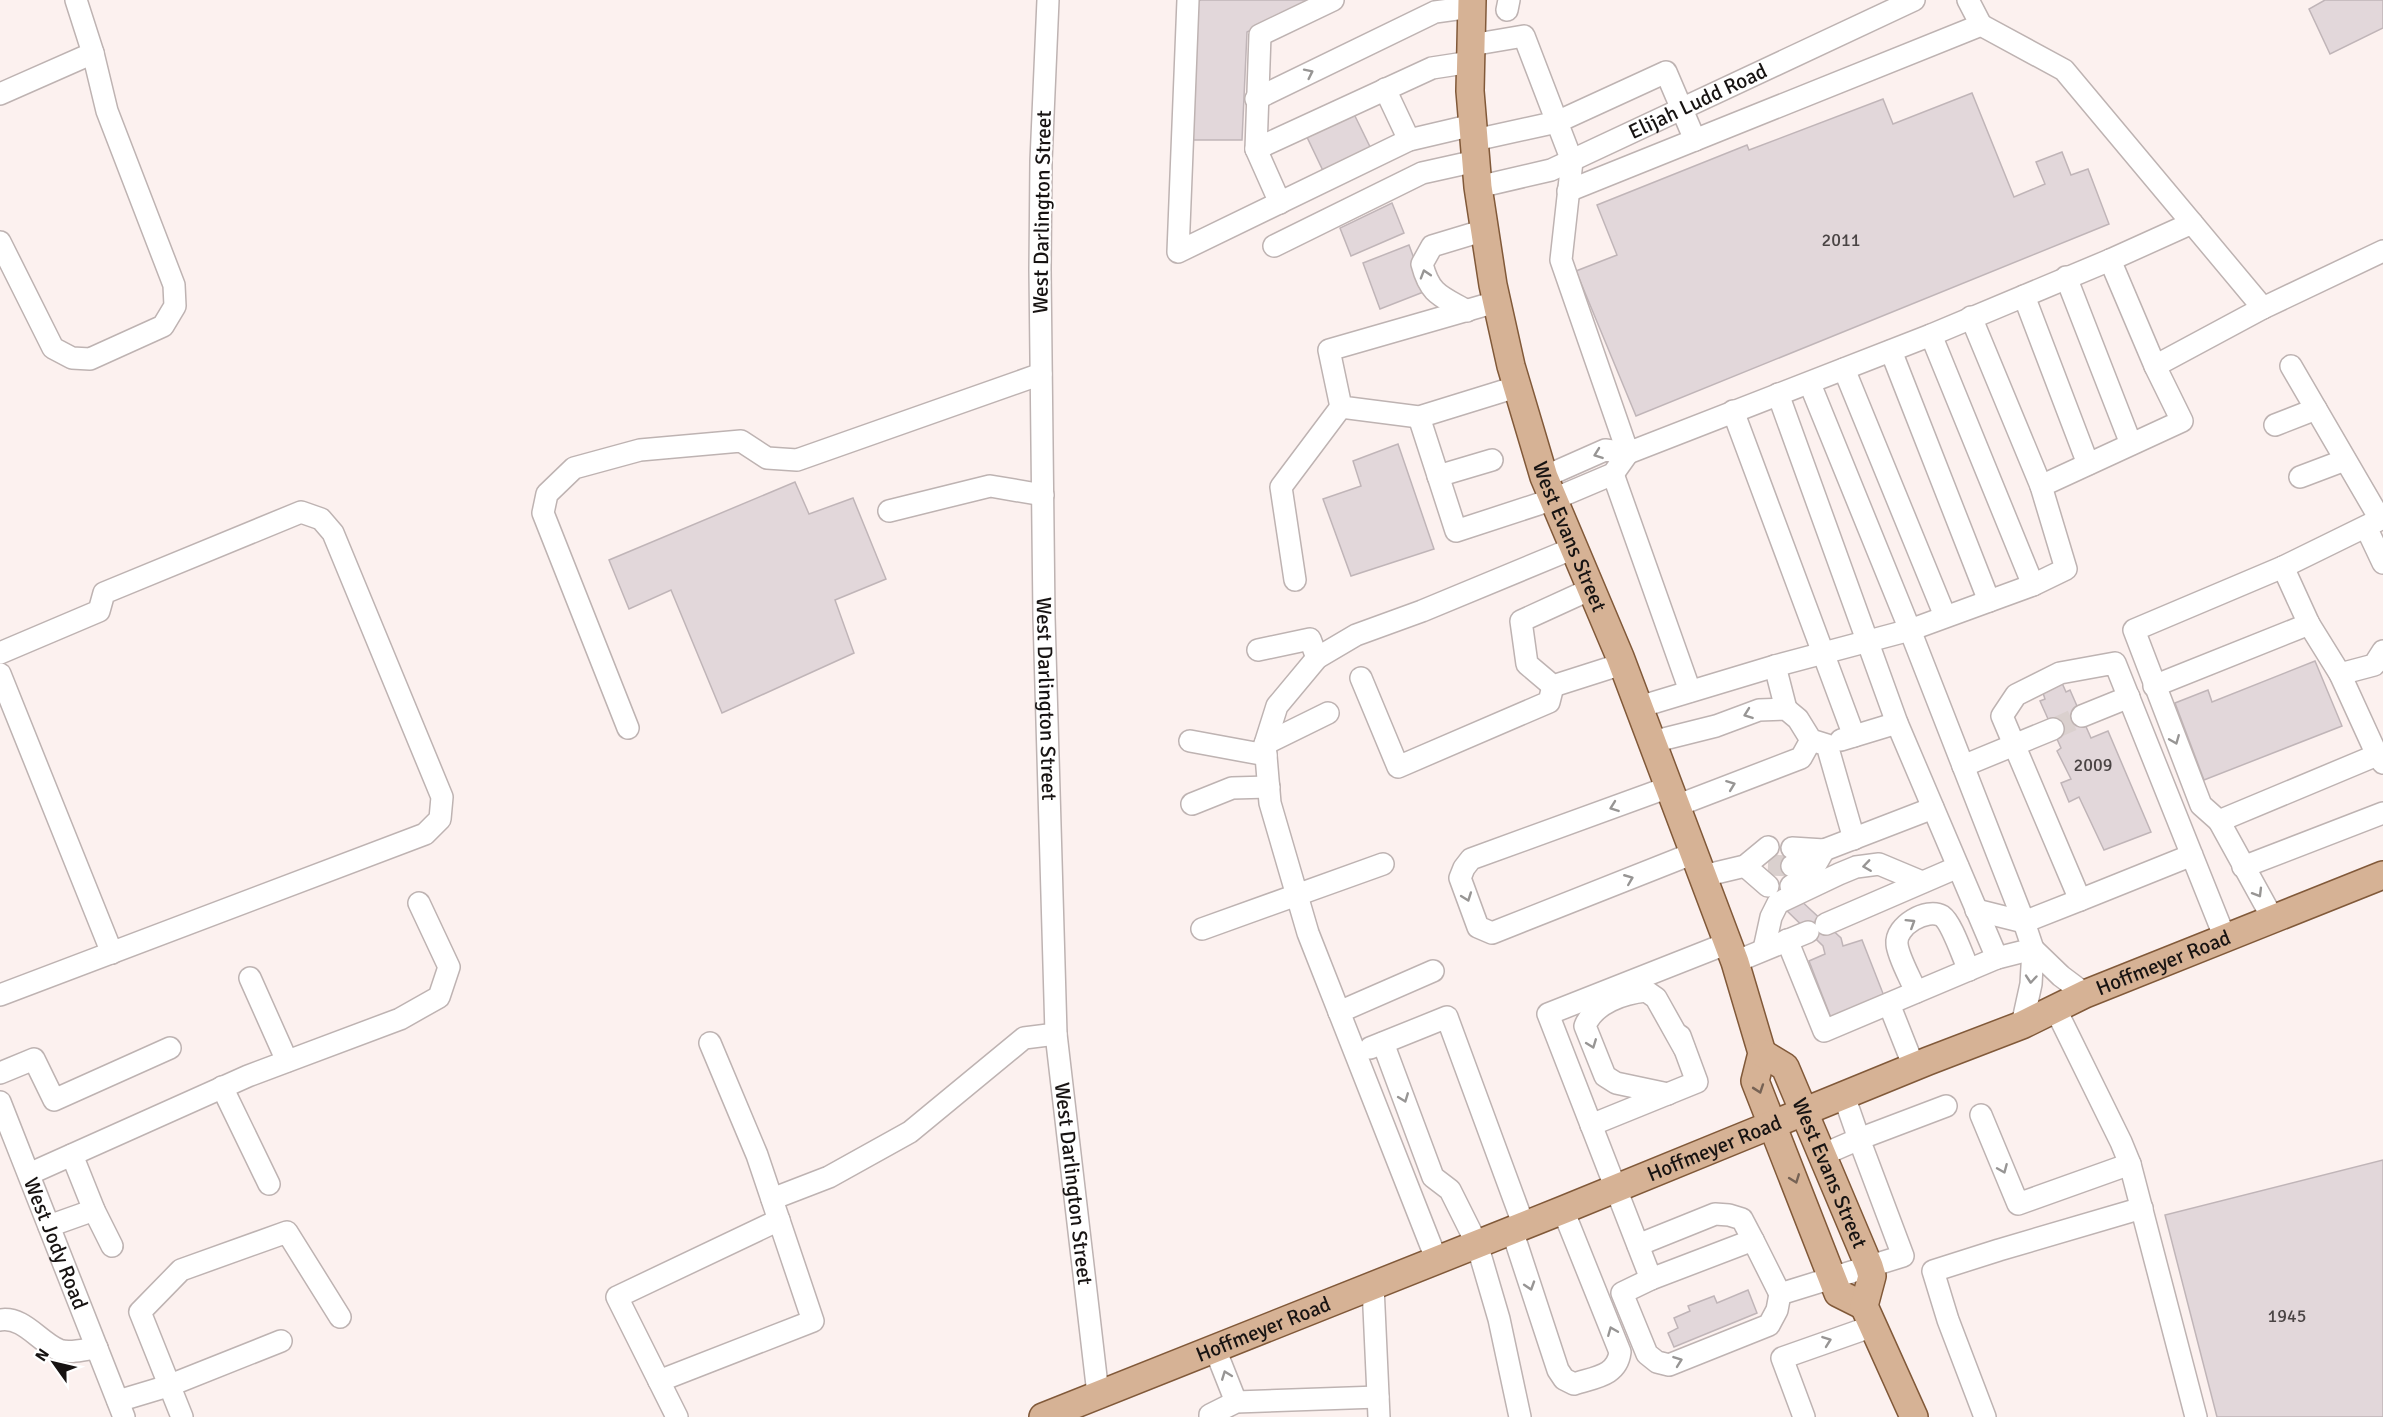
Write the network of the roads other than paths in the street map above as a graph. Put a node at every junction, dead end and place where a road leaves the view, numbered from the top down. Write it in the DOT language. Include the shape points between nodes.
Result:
graph roads {
  1 [pos="76,0"];
  2 [pos="1048,0"];
  3 [pos="1188,0"];
  4 [pos="1333,0"];
  5 [pos="1914,0"];
  6 [pos="1968,0"];
  7 [pos="1472,4"];
  8 [pos="1981,25"];
  9 [pos="93,53"];
  10 [pos="1471,53"];
  11 [pos="1384,90"];
  12 [pos="0,94"];
  13 [pos="1256,99"];
  14 [pos="1682,109"];
  15 [pos="1557,122"];
  16 [pos="1409,140"];
  17 [pos="1695,140"];
  18 [pos="1256,149"];
  19 [pos="1475,153"];
  20 [pos="1572,161"];
  21 [pos="1568,191"];
  22 [pos="1280,203"];
  23 [pos="2192,223"];
  24 [pos="1485,230"];
  25 [pos="0,242"];
  26 [pos="1274,246"];
  27 [pos="2383,251"];
  28 [pos="2110,260"];
  29 [pos="2066,277"];
  30 [pos="2024,296"];
  31 [pos="1496,302"];
  32 [pos="2264,308"];
  33 [pos="1467,311"];
  34 [pos="1971,317"];
  35 [pos="1931,335"];
  36 [pos="1891,351"];
  37 [pos="2155,366"];
  38 [pos="2291,366"];
  39 [pos="1844,369"];
  40 [pos="1041,374"];
  41 [pos="1810,384"];
  42 [pos="1516,387"];
  43 [pos="1778,394"];
  44 [pos="1341,407"];
  45 [pos="2316,409"];
  46 [pos="1733,411"];
  47 [pos="1419,417"];
  48 [pos="2275,425"];
  49 [pos="2131,444"];
  50 [pos="1628,453"];
  51 [pos="1492,460"];
  52 [pos="2345,460"];
  53 [pos="2088,464"];
  54 [pos="1613,474"];
  55 [pos="1438,476"];
  56 [pos="2300,477"];
  57 [pos="2041,486"];
  58 [pos="1549,488"];
  59 [pos="1042,495"];
  60 [pos="889,511"];
  61 [pos="2376,522"];
  62 [pos="1574,548"];
  63 [pos="2383,563"];
  64 [pos="2283,567"];
  65 [pos="1294,580"];
  66 [pos="2032,585"];
  67 [pos="1591,589"];
  68 [pos="1989,601"];
  69 [pos="1945,616"];
  70 [pos="2309,624"];
  71 [pos="1910,630"];
  72 [pos="1867,643"];
  73 [pos="1258,650"];
  74 [pos="0,653"];
  75 [pos="1824,654"];
  76 [pos="1317,658"];
  77 [pos="2380,660"];
  78 [pos="1622,664"];
  79 [pos="1775,666"];
  80 [pos="0,674"];
  81 [pos="2340,674"];
  82 [pos="1360,678"];
  83 [pos="1553,686"];
  84 [pos="2154,686"];
  85 [pos="1690,691"];
  86 [pos="2129,697"];
  87 [pos="1639,707"];
  88 [pos="1786,709"];
  89 [pos="1328,713"];
  90 [pos="2082,716"];
  91 [pos="1897,723"];
  92 [pos="628,728"];
  93 [pos="2052,729"];
  94 [pos="1854,736"];
  95 [pos="1190,741"];
  96 [pos="1652,742"];
  97 [pos="1819,742"];
  98 [pos="2014,745"];
  99 [pos="1265,749"];
  100 [pos="2380,759"];
  101 [pos="1963,766"];
  102 [pos="1269,787"];
  103 [pos="1673,796"];
  104 [pos="1192,804"];
  105 [pos="1933,807"];
  106 [pos="2383,813"];
  107 [pos="2219,821"];
  108 [pos="1854,839"];
  109 [pos="1824,850"];
  110 [pos="2192,855"];
  111 [pos="1383,864"];
  112 [pos="1698,864"];
  113 [pos="1745,866"];
  114 [pos="1958,867"];
  115 [pos="2243,867"];
  116 [pos="2383,875"];
  117 [pos="1922,882"];
  118 [pos="1296,894"];
  119 [pos="2080,900"];
  120 [pos="419,903"];
  121 [pos="1976,910"];
  122 [pos="2273,919"];
  123 [pos="2024,922"];
  124 [pos="1202,929"];
  125 [pos="2225,938"];
  126 [pos="1787,940"];
  127 [pos="1764,949"];
  128 [pos="2032,949"];
  129 [pos="1732,952"];
  130 [pos="111,953"];
  131 [pos="1997,958"];
  132 [pos="1433,970"];
  133 [pos="1969,970"];
  134 [pos="1655,971"];
  135 [pos="250,978"];
  136 [pos="1916,992"];
  137 [pos="2085,994"];
  138 [pos="0,995"];
  139 [pos="1889,1004"];
  140 [pos="2055,1008"];
  141 [pos="1339,1012"];
  142 [pos="2022,1025"];
  143 [pos="1056,1034"];
  144 [pos="710,1043"];
  145 [pos="1383,1043"];
  146 [pos="170,1048"];
  147 [pos="1684,1048"];
  148 [pos="1762,1053"];
  149 [pos="1356,1054"];
  150 [pos="287,1061"];
  151 [pos="1914,1067"];
  152 [pos="0,1072"];
  153 [pos="222,1088"];
  154 [pos="1668,1094"];
  155 [pos="1844,1096"];
  156 [pos="0,1102"];
  157 [pos="1946,1106"];
  158 [pos="1805,1112"];
  159 [pos="1981,1115"];
  160 [pos="1591,1125"];
  161 [pos="1772,1125"];
  162 [pos="1859,1139"];
  163 [pos="72,1155"];
  164 [pos="1822,1155"];
  165 [pos="2130,1164"];
  166 [pos="29,1174"];
  167 [pos="269,1184"];
  168 [pos="1616,1189"];
  169 [pos="772,1199"];
  170 [pos="2142,1208"];
  171 [pos="94,1210"];
  172 [pos="1563,1210"];
  173 [pos="779,1220"];
  174 [pos="49,1226"];
  175 [pos="1518,1228"];
  176 [pos="1753,1240"];
  177 [pos="1477,1244"];
  178 [pos="1638,1245"];
  179 [pos="112,1246"];
  180 [pos="1437,1261"];
  181 [pos="1869,1266"];
  182 [pos="1651,1279"];
  183 [pos="1833,1279"];
  184 [pos="1373,1286"];
  185 [pos="1780,1294"];
  186 [pos="1868,1316"];
  187 [pos="340,1317"];
  188 [pos="0,1320"];
  189 [pos="281,1341"];
  190 [pos="97,1348"];
  191 [pos="1215,1349"];
  192 [pos="659,1381"];
  193 [pos="168,1386"];
  194 [pos="1098,1394"];
  195 [pos="1236,1402"];
  196 [pos="1378,1407"];
  197 [pos="121,1409"];
  198 [pos="182,1417"];
  199 [pos="677,1417"];
  200 [pos="1043,1417"];
  201 [pos="1210,1417"];
  202 [pos="1520,1417"];
  203 [pos="1804,1417"];
  204 [pos="1914,1417"];
  205 [pos="1985,1417"];
  206 [pos="2196,1417"];
  1 -- 9 [label="street"];
  2 -- 40 [label="street, West Darlington Street" via="1041,161"];
  3 -- 22 [label="street" via="1178,252"];
  4 -- 13 [label="street" via="1260,36"];
  5 -- 14 [label="street, Elijah Ludd Road"];
  6 -- 8 [label="street"];
  7 -- 10 [label="main road, West Evans Street"];
  13 -- 7 [label="street, one-way" via="1435,12"];
  8 -- 17 [label="street"];
  8 -- 23 [label="street" via="2064,70"];
  9 -- 12 [label="street"];
  9 -- 25 [label="street" via="107,111 174,285 176,306 163,326 90,359 72,358 53,348"];
  10 -- 11 [label="street"];
  10 -- 15 [label="street" via="1524,36"];
  10 -- 19 [label="main road, West Evans Street"];
  11 -- 16 [label="street"];
  11 -- 18 [label="street"];
  13 -- 18 [label="street"];
  14 -- 15 [label="street" via="1666,72"];
  14 -- 17 [label="street"];
  14 -- 20 [label="street, Elijah Ludd Road"];
  15 -- 19 [label="street"];
  15 -- 20 [label="street"];
  16 -- 19 [label="street"];
  16 -- 22 [label="street"];
  17 -- 21 [label="street"];
  18 -- 22 [label="street"];
  19 -- 20 [label="street, Elijah Ludd Road" via="1551,170"];
  19 -- 24 [label="main road, West Evans Street"];
  19 -- 26 [label="street" via="1422,173"];
  20 -- 21 [label="street"];
  21 -- 50 [label="street" via="1561,260"];
  23 -- 28 [label="street"];
  23 -- 32 [label="street"];
  24 -- 31 [label="main road, West Evans Street"];
  33 -- 24 [label="street, one-way" via="1432,291 1422,264 1432,246"];
  27 -- 32 [label="street"];
  28 -- 29 [label="street"];
  28 -- 37 [label="street"];
  29 -- 30 [label="street"];
  29 -- 49 [label="street"];
  30 -- 34 [label="street"];
  30 -- 53 [label="street"];
  31 -- 33 [label="street"];
  31 -- 42 [label="main road, West Evans Street"];
  32 -- 37 [label="street"];
  33 -- 44 [label="street" via="1329,350"];
  34 -- 35 [label="street"];
  34 -- 57 [label="street"];
  35 -- 36 [label="street"];
  35 -- 66 [label="street"];
  36 -- 39 [label="street"];
  36 -- 68 [label="street"];
  37 -- 49 [label="street" via="2182,421"];
  38 -- 45 [label="street"];
  39 -- 41 [label="street"];
  39 -- 69 [label="street"];
  40 -- 59 [label="street, West Darlington Street"];
  40 -- 92 [label="street" via="797,460 767,458 741,441 640,450 574,468 547,494 543,513"];
  41 -- 43 [label="street"];
  41 -- 71 [label="street"];
  42 -- 47 [label="street"];
  42 -- 58 [label="main road, West Evans Street"];
  43 -- 46 [label="street"];
  43 -- 72 [label="street"];
  44 -- 47 [label="street"];
  44 -- 65 [label="street" via="1281,487"];
  45 -- 48 [label="street"];
  45 -- 52 [label="street"];
  46 -- 50 [label="street"];
  46 -- 75 [label="street"];
  47 -- 55 [label="street"];
  49 -- 53 [label="street"];
  50 -- 54 [label="street"];
  50 -- 58 [label="street, one-way" via="1605,450"];
  51 -- 55 [label="street"];
  52 -- 56 [label="street"];
  52 -- 61 [label="street"];
  53 -- 57 [label="street"];
  54 -- 58 [label="street"];
  54 -- 85 [label="street"];
  55 -- 58 [label="street" via="1456,531"];
  57 -- 66 [label="street" via="2066,569"];
  58 -- 62 [label="main road, West Evans Street"];
  59 -- 60 [label="street" via="990,486"];
  59 -- 143 [label="street, West Darlington Street"];
  61 -- 63 [label="street"];
  61 -- 64 [label="street"];
  62 -- 67 [label="main road, West Evans Street"];
  62 -- 76 [label="street" via="1356,635"];
  64 -- 70 [label="street"];
  64 -- 84 [label="street" via="2134,630"];
  66 -- 68 [label="street"];
  67 -- 78 [label="main road, West Evans Street"];
  67 -- 83 [label="street" via="1521,621 1527,664"];
  68 -- 69 [label="street"];
  69 -- 71 [label="street"];
  70 -- 81 [label="street"];
  70 -- 84 [label="street"];
  71 -- 72 [label="street"];
  71 -- 101 [label="street"];
  72 -- 75 [label="street"];
  72 -- 91 [label="street"];
  73 -- 76 [label="street" via="1310,639"];
  74 -- 130 [label="street" via="99,611 104,593 301,512 321,519 333,533 442,797 440,819 425,834"];
  75 -- 79 [label="street"];
  75 -- 94 [label="street"];
  76 -- 99 [label="street" via="1277,706"];
  77 -- 81 [label="street"];
  78 -- 83 [label="street"];
  78 -- 87 [label="main road, West Evans Street"];
  79 -- 85 [label="street"];
  79 -- 88 [label="street"];
  80 -- 130 [label="street"];
  81 -- 100 [label="street"];
  82 -- 83 [label="street" via="1398,767 1550,702"];
  84 -- 107 [label="street, one-way" via="2201,805"];
  85 -- 87 [label="street"];
  86 -- 90 [label="street"];
  86 -- 98 [label="street" via="2115,663 2060,673 2016,695 2002,716"];
  86 -- 110 [label="street"];
  87 -- 96 [label="main road, West Evans Street"];
  88 -- 96 [label="street, one-way" via="1759,710 1716,726"];
  88 -- 97 [label="street"];
  89 -- 99 [label="street"];
  91 -- 94 [label="street"];
  91 -- 105 [label="street"];
  93 -- 98 [label="street"];
  94 -- 97 [label="street"];
  95 -- 99 [label="street"];
  96 -- 103 [label="main road, West Evans Street"];
  103 -- 97 [label="street, one-way" via="1801,758"];
  97 -- 108 [label="street"];
  98 -- 101 [label="street"];
  98 -- 119 [label="street"];
  99 -- 102 [label="street"];
  100 -- 107 [label="street"];
  101 -- 123 [label="street"];
  102 -- 104 [label="street" via="1232,788"];
  102 -- 118 [label="street"];
  103 -- 112 [label="main road, West Evans Street"];
  103 -- 112 [label="street, one-way" via="1471,859 1460,878 1474,917 1478,927 1492,933"];
  105 -- 108 [label="street"];
  105 -- 114 [label="street"];
  106 -- 115 [label="street"];
  107 -- 115 [label="street"];
  108 -- 109 [label="street"];
  109 -- 109 [label="street" via="1792,866 1809,876"];
  110 -- 119 [label="street"];
  110 -- 125 [label="street"];
  111 -- 118 [label="street"];
  112 -- 113 [label="street"];
  112 -- 129 [label="main road, West Evans Street"];
  113 -- 113 [label="street" via="1768,866"];
  114 -- 117 [label="street"];
  114 -- 121 [label="street"];
  115 -- 122 [label="street, one-way"];
  116 -- 122 [label="main road, Hoffmeyer Road"];
  117 -- 126 [label="street"];
  117 -- 127 [label="street, one-way" via="1879,864 1839,874 1778,903"];
  118 -- 124 [label="street"];
  118 -- 141 [label="street"];
  119 -- 123 [label="street"];
  120 -- 150 [label="street" via="450,967 440,997 400,1019"];
  121 -- 123 [label="street"];
  121 -- 131 [label="street"];
  122 -- 125 [label="main road, Hoffmeyer Road"];
  123 -- 128 [label="street"];
  125 -- 137 [label="main road, Hoffmeyer Road"];
  126 -- 127 [label="street"];
  126 -- 139 [label="street" via="1824,1031"];
  127 -- 129 [label="street"];
  128 -- 131 [label="street"];
  128 -- 137 [label="street"];
  128 -- 142 [label="street, one-way" via="2031,984"];
  129 -- 134 [label="street"];
  129 -- 148 [label="main road, West Evans Street"];
  130 -- 138 [label="street"];
  131 -- 133 [label="street"];
  132 -- 141 [label="street"];
  133 -- 136 [label="street"];
  136 -- 133 [label="street, one-way" via="1897,944 1905,924 1915,919 1932,914 1941,916"];
  134 -- 147 [label="street"];
  134 -- 160 [label="street" via="1548,1014"];
  135 -- 150 [label="street"];
  136 -- 139 [label="street"];
  137 -- 140 [label="main road, Hoffmeyer Road"];
  139 -- 151 [label="street"];
  140 -- 142 [label="main road, Hoffmeyer Road"];
  140 -- 165 [label="street"];
  141 -- 149 [label="street"];
  142 -- 151 [label="main road, Hoffmeyer Road"];
  143 -- 169 [label="street" via="1024,1038 910,1132 829,1177"];
  143 -- 194 [label="street, West Darlington Street"];
  144 -- 169 [label="street"];
  145 -- 149 [label="street"];
  145 -- 175 [label="street" via="1447,1017"];
  145 -- 177 [label="street, one-way" via="1433,1177 1450,1190"];
  146 -- 152 [label="street" via="54,1100 34,1059"];
  147 -- 154 [label="street" via="1697,1082"];
  147 -- 154 [label="street, one-way" via="1656,998 1646,991 1601,1005 1589,1015 1585,1026 1605,1076 1616,1083"];
  148 -- 158 [label="main road, West Evans Street" via="1785,1067"];
  148 -- 161 [label="main road, West Evans Street, one-way" via="1755,1081"];
  149 -- 180 [label="street"];
  150 -- 153 [label="street"];
  151 -- 155 [label="main road, Hoffmeyer Road"];
  153 -- 163 [label="street"];
  153 -- 167 [label="street"];
  154 -- 160 [label="street"];
  155 -- 158 [label="main road, Hoffmeyer Road"];
  155 -- 162 [label="street"];
  156 -- 166 [label="street, West Jody Road"];
  157 -- 162 [label="street"];
  158 -- 161 [label="main road, Hoffmeyer Road"];
  158 -- 164 [label="main road, West Evans Street"];
  159 -- 165 [label="street, one-way" via="2018,1204"];
  160 -- 168 [label="street"];
  161 -- 168 [label="main road, Hoffmeyer Road"];
  161 -- 183 [label="main road, West Evans Street, one-way"];
  162 -- 164 [label="street"];
  162 -- 181 [label="street" via="1903,1256"];
  163 -- 166 [label="street"];
  163 -- 171 [label="street"];
  164 -- 181 [label="main road, West Evans Street"];
  165 -- 170 [label="street"];
  166 -- 174 [label="street, West Jody Road"];
  168 -- 172 [label="main road, Hoffmeyer Road"];
  168 -- 178 [label="street"];
  169 -- 173 [label="street"];
  170 -- 205 [label="street" via="1933,1271"];
  170 -- 206 [label="street"];
  171 -- 174 [label="street"];
  171 -- 179 [label="street"];
  172 -- 175 [label="main road, Hoffmeyer Road"];
  175 -- 172 [label="street, one-way" via="1558,1370 1564,1379 1574,1384 1614,1370 1620,1352"];
  173 -- 192 [label="street" via="813,1322"];
  173 -- 192 [label="street" via="617,1297"];
  174 -- 190 [label="street, West Jody Road"];
  175 -- 177 [label="main road, Hoffmeyer Road"];
  176 -- 178 [label="street" via="1742,1219 1715,1214"];
  176 -- 182 [label="street"];
  176 -- 185 [label="street"];
  177 -- 180 [label="main road, Hoffmeyer Road"];
  177 -- 202 [label="street" via="1499,1319"];
  178 -- 182 [label="street"];
  180 -- 184 [label="main road, Hoffmeyer Road"];
  181 -- 183 [label="street"];
  181 -- 186 [label="main road, West Evans Street" via="1872,1276"];
  182 -- 185 [label="street, one-way" via="1622,1293 1647,1354 1669,1365 1768,1326"];
  183 -- 185 [label="street"];
  183 -- 186 [label="main road, West Evans Street" via="1838,1293"];
  184 -- 191 [label="main road, Hoffmeyer Road"];
  184 -- 196 [label="street"];
  203 -- 186 [label="street, one-way" via="1782,1358"];
  186 -- 204 [label="main road"];
  187 -- 193 [label="street" via="287,1232 181,1270 140,1312"];
  188 -- 190 [label="street" via="21,1323 57,1349"];
  189 -- 193 [label="street"];
  190 -- 197 [label="street, West Jody Road"];
  191 -- 194 [label="main road, Hoffmeyer Road"];
  195 -- 191 [label="street, one-way"];
  192 -- 199 [label="street"];
  193 -- 197 [label="street"];
  193 -- 198 [label="street"];
  194 -- 200 [label="main road, Hoffmeyer Road"];
  195 -- 196 [label="street"];
  195 -- 201 [label="street"];
}
